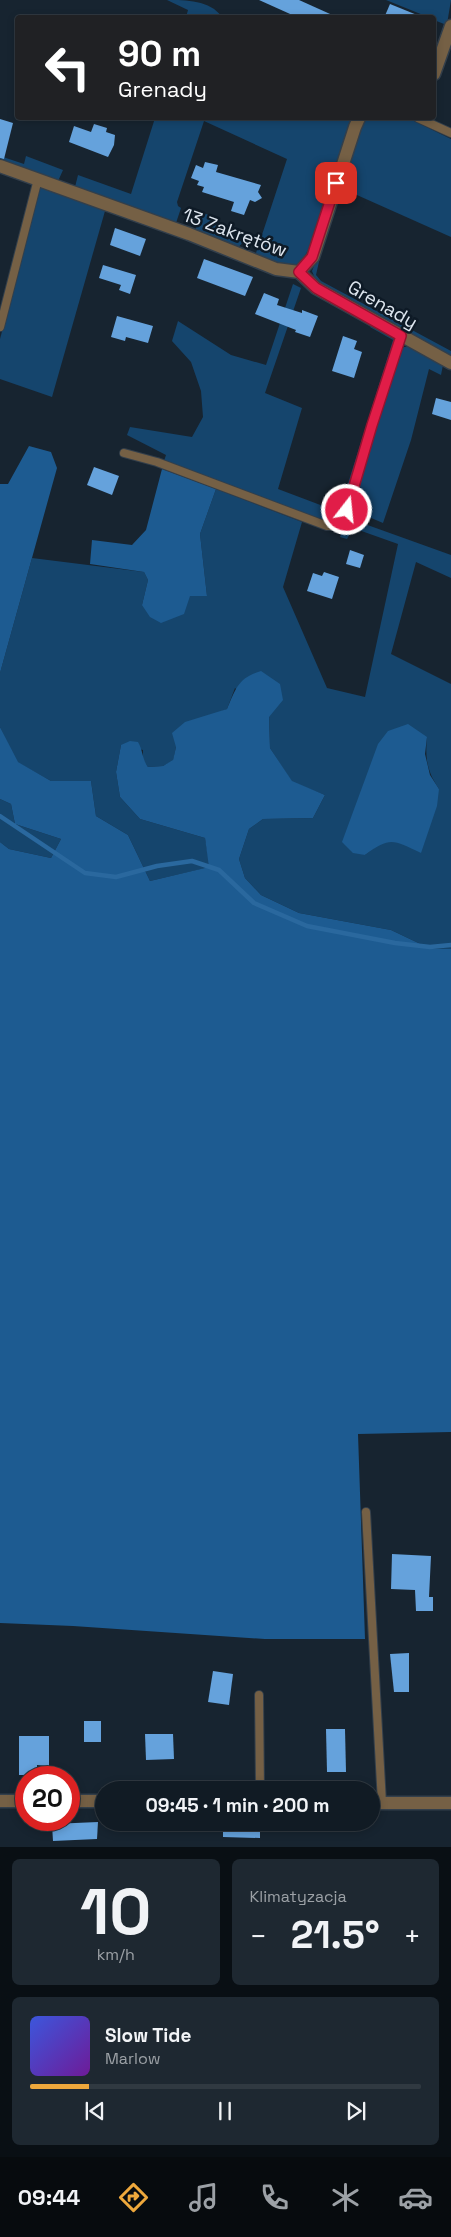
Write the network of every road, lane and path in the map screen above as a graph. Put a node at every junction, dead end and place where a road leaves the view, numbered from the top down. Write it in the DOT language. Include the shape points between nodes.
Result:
graph roads {
  1 [pos="451,26"];
  2 [pos="436,68"];
  3 [pos="358,120"];
  4 [pos="422,120"];
  5 [pos="451,133"];
  6 [pos="0,166"];
  7 [pos="38,179"];
  8 [pos="299,272"];
  9 [pos="0,327"];
  10 [pos="401,336"];
  11 [pos="451,363"];
  12 [pos="124,453"];
  13 [pos="366,1512"];
  14 [pos="259,1694"];
  15 [pos="260,1781"];
  16 [pos="376,1781"];
  17 [pos="0,1801"];
  18 [pos="15,1801"];
  19 [pos="80,1801"];
  20 [pos="95,1801"];
  21 [pos="380,1803"];
  22 [pos="451,1803"];
  1 -- 2 [label="street"];
  3 -- 8 [label="street, 13 Zakrętów" via="312,257"];
  4 -- 5 [label="lane"];
  6 -- 7 [label="street, 13 Zakrętów"];
  7 -- 8 [label="street, 13 Zakrętów" via="276,269"];
  7 -- 9 [label="lane"];
  8 -- 10 [label="street, Grenady" via="316,288"];
  10 -- 11 [label="street, Grenady"];
  10 -- 12 [label="lane" via="347,510 336,526 327,526 157,462"];
  13 -- 16 [label="lane"];
  14 -- 15 [label="lane"];
  17 -- 18 [label="street"];
  19 -- 20 [label="street"];
  21 -- 22 [label="street"];
}
